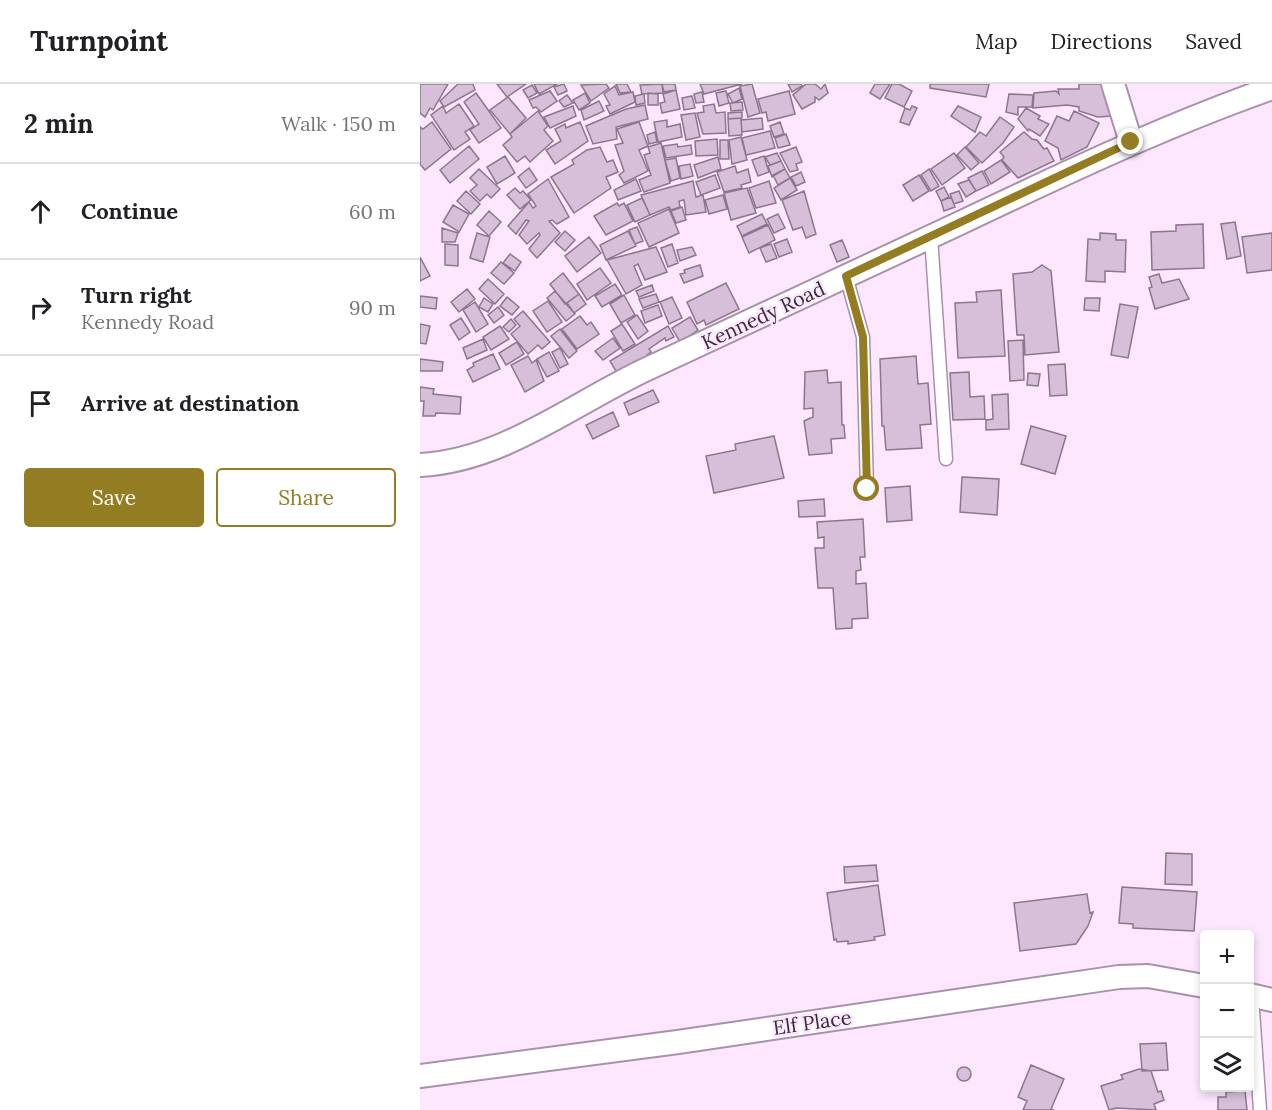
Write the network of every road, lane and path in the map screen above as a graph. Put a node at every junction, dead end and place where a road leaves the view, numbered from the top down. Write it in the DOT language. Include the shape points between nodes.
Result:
graph roads {
  1 [pos="1113,84"];
  2 [pos="1272,88"];
  3 [pos="1131,142"];
  4 [pos="931,236"];
  5 [pos="846,276"];
  6 [pos="946,459"];
  7 [pos="420,465"];
  8 [pos="867,489"];
  9 [pos="1200,985"];
  10 [pos="1258,997"];
  11 [pos="420,1076"];
  12 [pos="1260,1110"];
  1 -- 3 [label="street"];
  2 -- 3 [label="street, Kennedy Road"];
  3 -- 4 [label="street, Kennedy Road"];
  4 -- 5 [label="street, Kennedy Road"];
  4 -- 6 [label="lane"];
  5 -- 7 [label="street, Kennedy Road" via="637,374 533,430 473,456"];
  5 -- 8 [label="lane" via="863,337"];
  9 -- 11 [label="street, Elf Place" via="1148,976 1119,977"];
  10 -- 12 [label="lane"];
}
